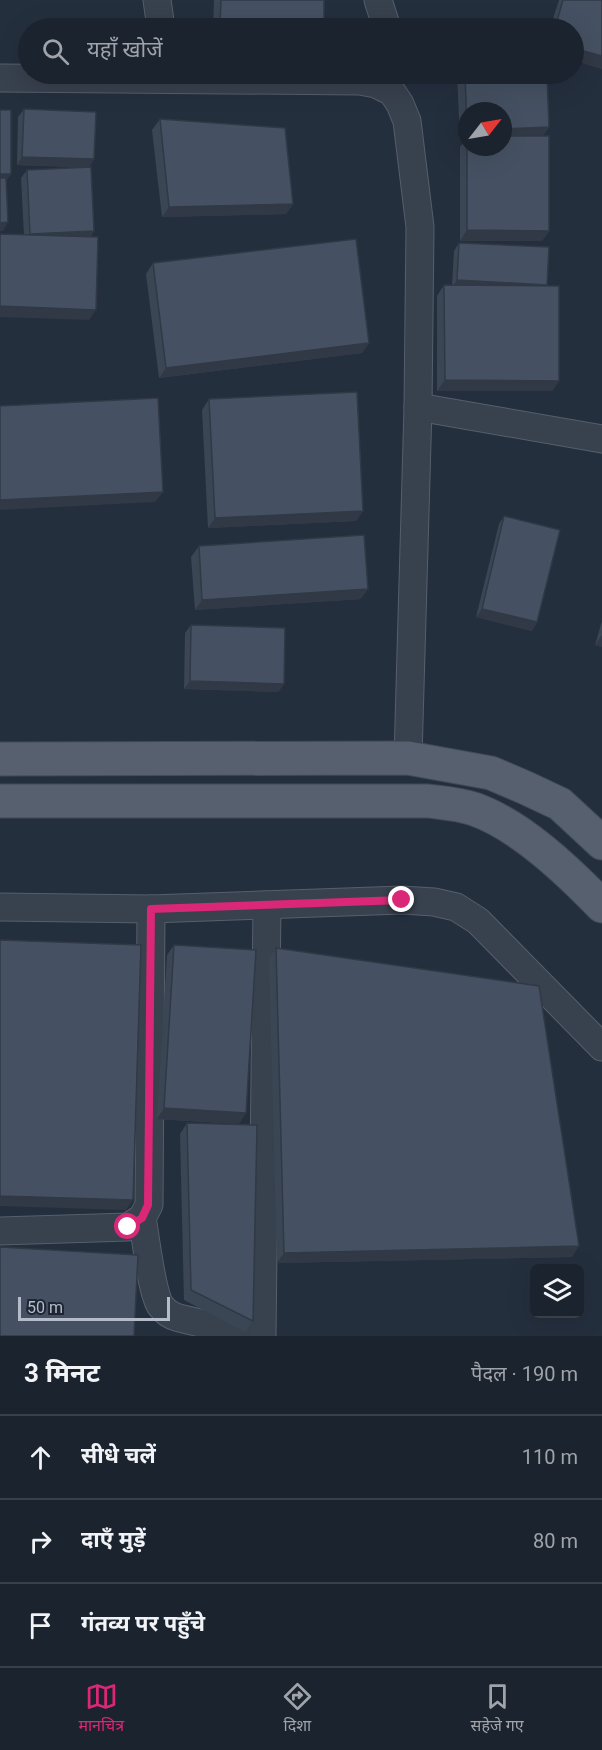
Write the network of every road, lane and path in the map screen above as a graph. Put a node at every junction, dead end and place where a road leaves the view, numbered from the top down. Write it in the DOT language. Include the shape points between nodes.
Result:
graph roads {
  1 [pos="157,0"];
  2 [pos="378,0"];
  3 [pos="160,18"];
  4 [pos="384,18"];
  5 [pos="0,78"];
  6 [pos="18,78"];
  7 [pos="392,84"];
  8 [pos="418,407"];
  9 [pos="602,439"];
  10 [pos="408,758"];
  11 [pos="0,759"];
  12 [pos="0,801"];
  13 [pos="602,843"];
  14 [pos="267,905"];
  15 [pos="602,906"];
  16 [pos="0,907"];
  17 [pos="151,909"];
  18 [pos="602,1047"];
  19 [pos="142,1218"];
  20 [pos="0,1232"];
  21 [pos="255,1336"];
  22 [pos="262,1336"];
  1 -- 3 [label="street"];
  2 -- 4 [label="street"];
  5 -- 6 [label="street"];
  7 -- 8 [label="street" via="407,121 420,227"];
  8 -- 9 [label="street"];
  8 -- 10 [label="street"];
  10 -- 11 [label="main road"];
  10 -- 13 [label="main road" via="491,773 526,788 560,804"];
  12 -- 15 [label="main road" via="428,801 472,808 506,823 575,878"];
  14 -- 17 [label="street"];
  14 -- 18 [label="street" via="402,900 456,907 478,921"];
  14 -- 22 [label="street"];
  16 -- 17 [label="street"];
  17 -- 19 [label="street" via="148,1205"];
  19 -- 20 [label="street" via="128,1227"];
  19 -- 21 [label="street" via="156,1294 164,1310 171,1316"];
}
